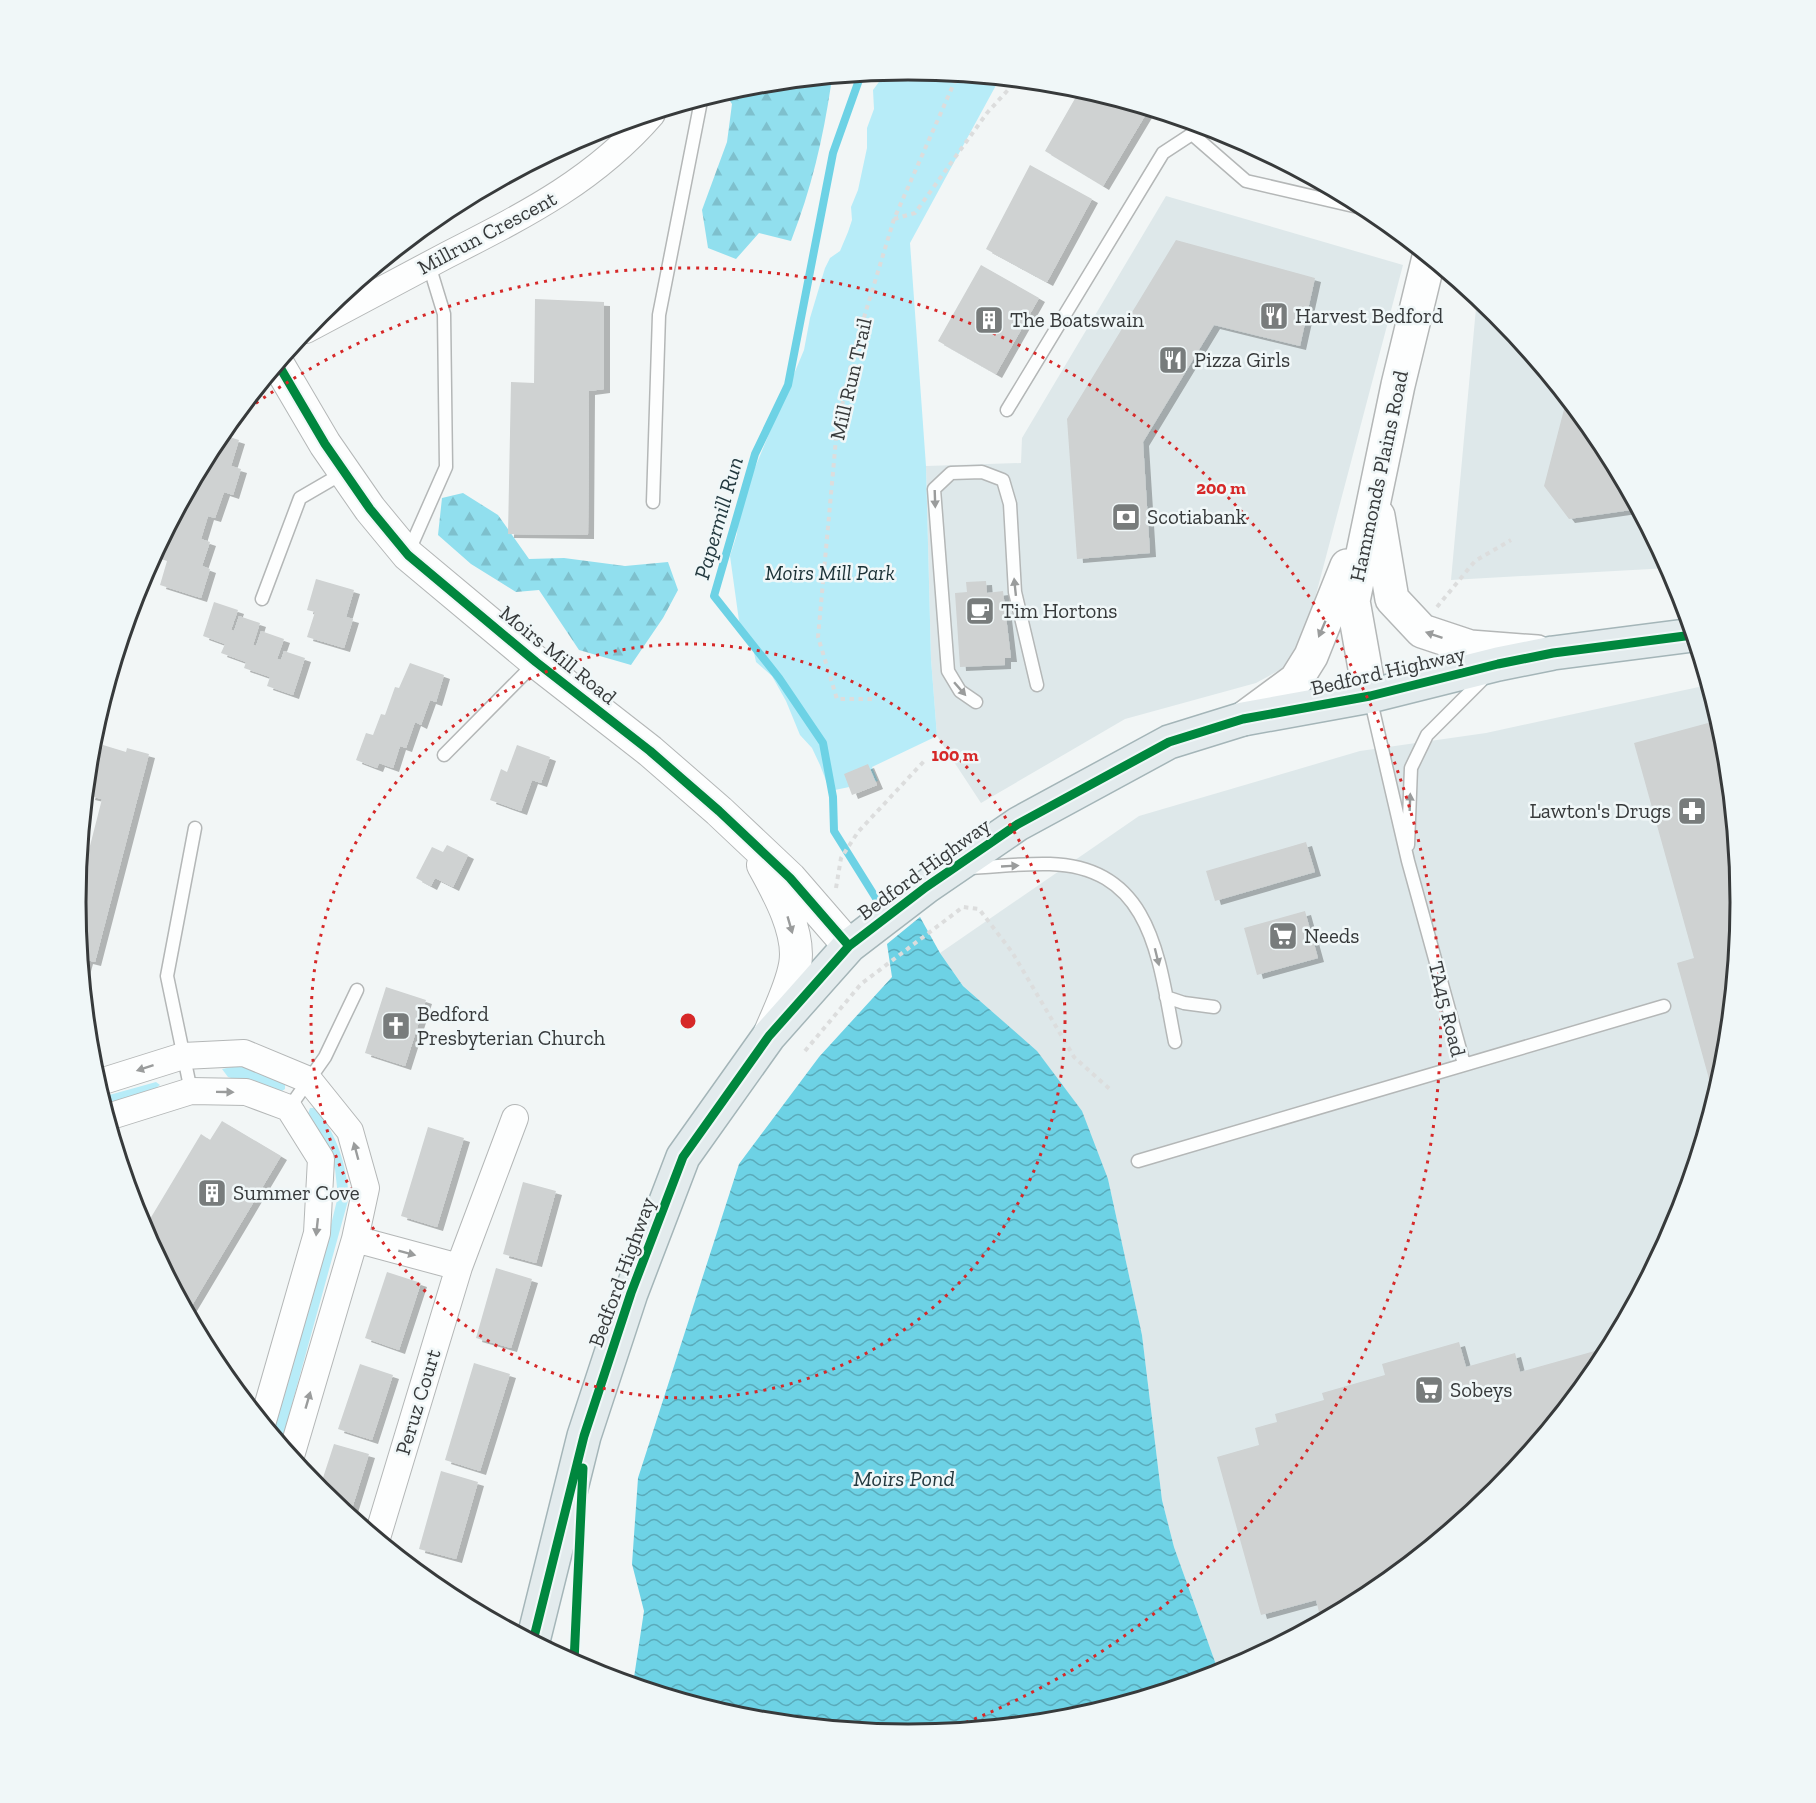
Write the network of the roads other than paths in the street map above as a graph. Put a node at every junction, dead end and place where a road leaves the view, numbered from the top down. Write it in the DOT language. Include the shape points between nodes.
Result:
graph roads {
  1 [pos="700,107"];
  2 [pos="644,123"];
  3 [pos="1193,131"];
  4 [pos="1199,133"];
  5 [pos="1341,203"];
  6 [pos="429,265"];
  7 [pos="1427,265"];
  8 [pos="330,318"];
  9 [pos="282,370"];
  10 [pos="1007,411"];
  11 [pos="344,472"];
  12 [pos="1375,497"];
  13 [pos="653,502"];
  14 [pos="408,555"];
  15 [pos="262,599"];
  16 [pos="1685,635"];
  17 [pos="1553,653"];
  18 [pos="536,662"];
  19 [pos="1498,664"];
  20 [pos="1037,685"];
  21 [pos="1370,696"];
  22 [pos="976,702"];
  23 [pos="1243,720"];
  24 [pos="444,755"];
  25 [pos="195,828"];
  26 [pos="746,836"];
  27 [pos="1408,861"];
  28 [pos="939,878"];
  29 [pos="861,938"];
  30 [pos="357,990"];
  31 [pos="1166,997"];
  32 [pos="1664,1006"];
  33 [pos="1214,1007"];
  34 [pos="769,1036"];
  35 [pos="1175,1042"];
  36 [pos="183,1056"];
  37 [pos="1464,1064"];
  38 [pos="106,1080"];
  39 [pos="309,1080"];
  40 [pos="191,1091"];
  41 [pos="289,1108"];
  42 [pos="114,1115"];
  43 [pos="515,1118"];
  44 [pos="1138,1161"];
  45 [pos="355,1239"];
  46 [pos="459,1267"];
  47 [pos="265,1413"];
  48 [pos="294,1447"];
  49 [pos="379,1531"];
  50 [pos="535,1634"];
  1 -- 13 [label="lane" via="658,315"];
  2 -- 6 [label="street, Millrun Crescent" via="621,148 578,183"];
  3 -- 10 [label="lane" via="1163,153"];
  4 -- 5 [label="lane" via="1246,181"];
  6 -- 8 [label="street, Millrun Crescent"];
  6 -- 14 [label="lane" via="444,314 446,467"];
  7 -- 12 [label="main road, Hammonds Plains Road"];
  9 -- 11 [label="street, Moirs Mill Road"];
  11 -- 14 [label="street, Moirs Mill Road"];
  11 -- 15 [label="lane" via="300,498"];
  17 -- 12 [label="main road, one-way" via="1470,647 1422,631 1392,599"];
  12 -- 21 [label="main road, Hammonds Plains Road" via="1353,601"];
  12 -- 23 [label="main road, one-way" via="1311,656 1296,680"];
  14 -- 18 [label="street, Moirs Mill Road"];
  16 -- 17 [label="main road, Bedford Highway"];
  17 -- 19 [label="main road, Bedford Highway"];
  18 -- 24 [label="lane"];
  18 -- 26 [label="street, Moirs Mill Road" via="650,751"];
  19 -- 21 [label="main road, Bedford Highway"];
  27 -- 19 [label="lane, one-way" via="1412,768 1427,735"];
  20 -- 22 [label="lane, one-way" via="1015,592 1010,504 1003,480 982,472 951,473 934,489 948,671 960,691"];
  21 -- 23 [label="main road, Bedford Highway"];
  21 -- 27 [label="lane, TA45 Road"];
  23 -- 28 [label="main road, Bedford Highway" via="1169,742 1129,762 1018,824"];
  25 -- 36 [label="lane" via="167,976"];
  26 -- 29 [label="street, Moirs Mill Road"];
  26 -- 34 [label="street, one-way" via="779,894 792,931 795,964"];
  27 -- 37 [label="lane, TA45 Road"];
  28 -- 29 [label="main road, Bedford Highway"];
  28 -- 31 [label="lane, one-way" via="1051,864 1088,871 1115,884 1144,917"];
  29 -- 34 [label="main road, Bedford Highway"];
  30 -- 39 [label="lane" via="325,1057"];
  31 -- 33 [label="lane"];
  31 -- 35 [label="lane"];
  32 -- 37 [label="lane"];
  34 -- 50 [label="main road, Bedford Highway" via="683,1157 631,1293 584,1436"];
  36 -- 38 [label="street, one-way"];
  36 -- 39 [label="street" via="244,1053"];
  36 -- 40 [label="lane"];
  37 -- 44 [label="lane, TA45 Road"];
  39 -- 41 [label="lane"];
  45 -- 39 [label="street, one-way" via="366,1188 350,1131"];
  40 -- 41 [label="street, one-way" via="246,1092"];
  40 -- 42 [label="street"];
  41 -- 47 [label="street, one-way" via="321,1159 317,1233"];
  43 -- 46 [label="street, Peruz Court"];
  45 -- 46 [label="street, one-way"];
  48 -- 45 [label="street, one-way"];
  46 -- 49 [label="street, Peruz Court"];
}
